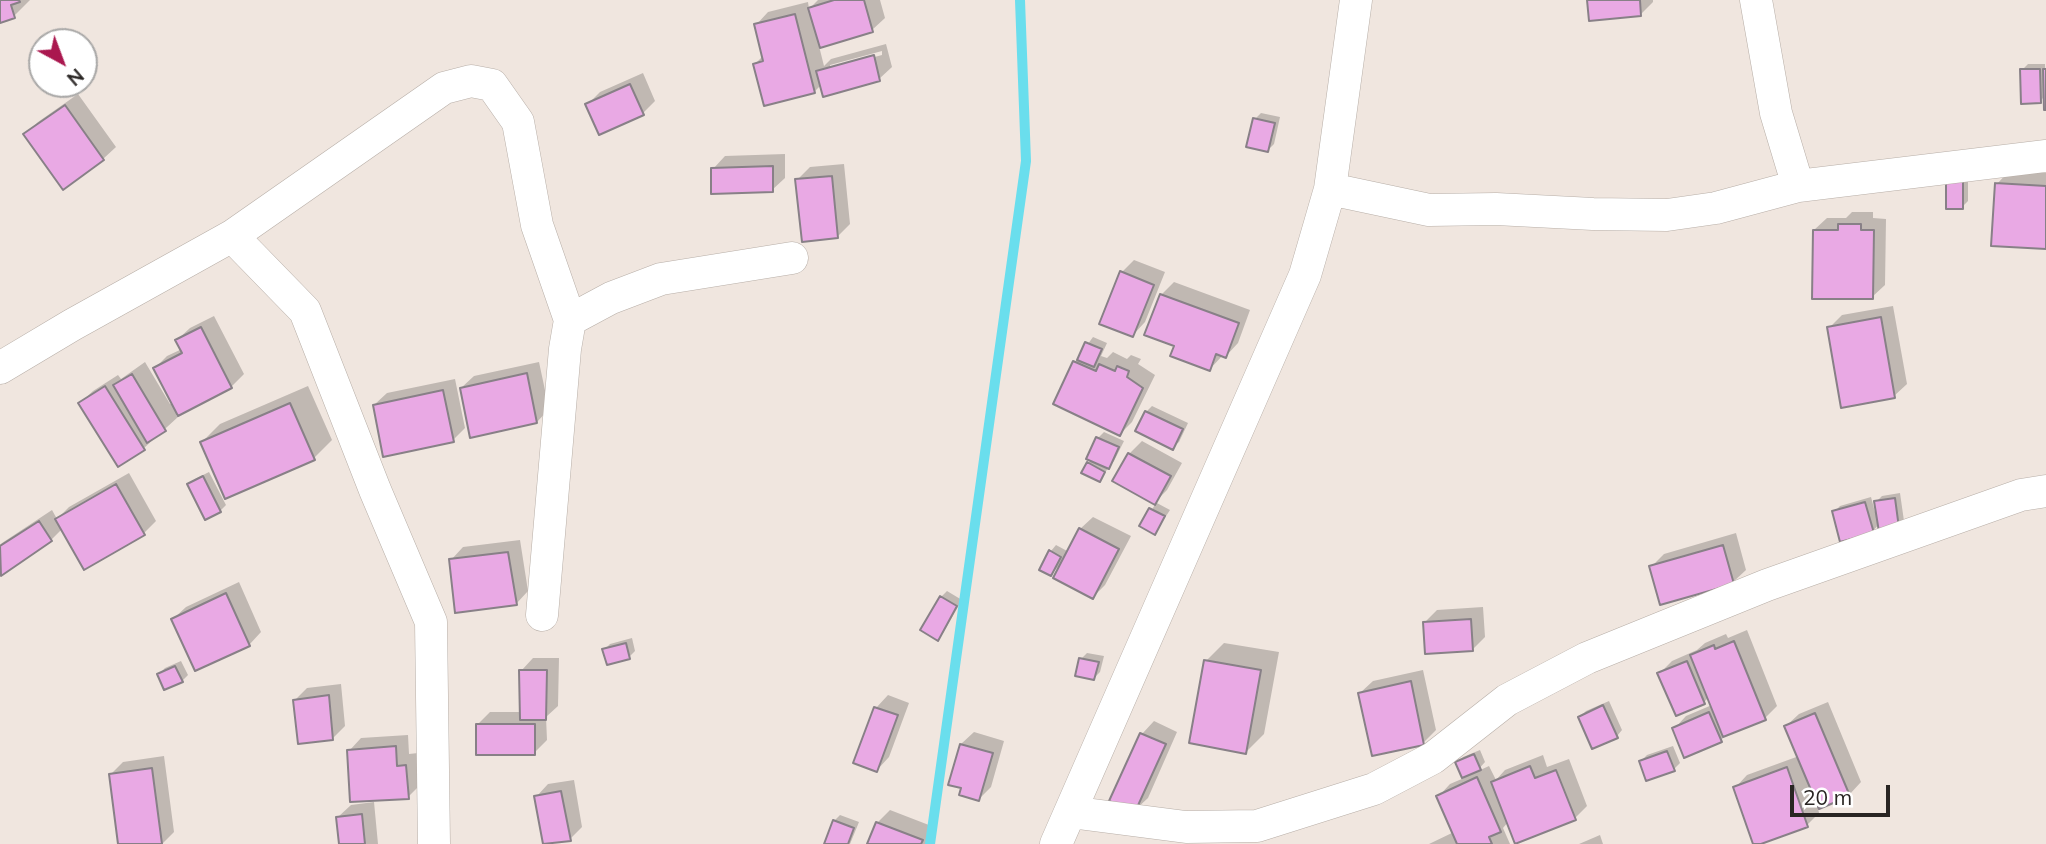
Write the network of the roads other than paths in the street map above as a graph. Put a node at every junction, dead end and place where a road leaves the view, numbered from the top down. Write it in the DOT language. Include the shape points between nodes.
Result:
graph roads {
  1 [pos="1356,0"];
  2 [pos="1756,0"];
  3 [pos="2046,156"];
  4 [pos="1798,186"];
  5 [pos="1330,189"];
  6 [pos="232,236"];
  7 [pos="792,258"];
  8 [pos="570,320"];
  9 [pos="0,368"];
  10 [pos="2046,491"];
  11 [pos="542,615"];
  12 [pos="1070,812"];
  13 [pos="434,844"];
  14 [pos="1056,844"];
  1 -- 5 [label="street"];
  2 -- 4 [label="street" via="1776,113"];
  3 -- 4 [label="street"];
  4 -- 5 [label="street" via="1716,208 1667,215 1429,210"];
  5 -- 12 [label="street" via="1305,275"];
  6 -- 8 [label="street" via="444,88 471,81 492,85 518,122 537,225"];
  6 -- 9 [label="street"];
  6 -- 13 [label="street" via="305,311 431,622"];
  7 -- 8 [label="street" via="661,279"];
  8 -- 11 [label="street"];
  10 -- 12 [label="street" via="2021,495 1767,585 1587,658 1507,700 1433,758 1374,789 1257,826 1186,827"];
  12 -- 14 [label="street"];
}
